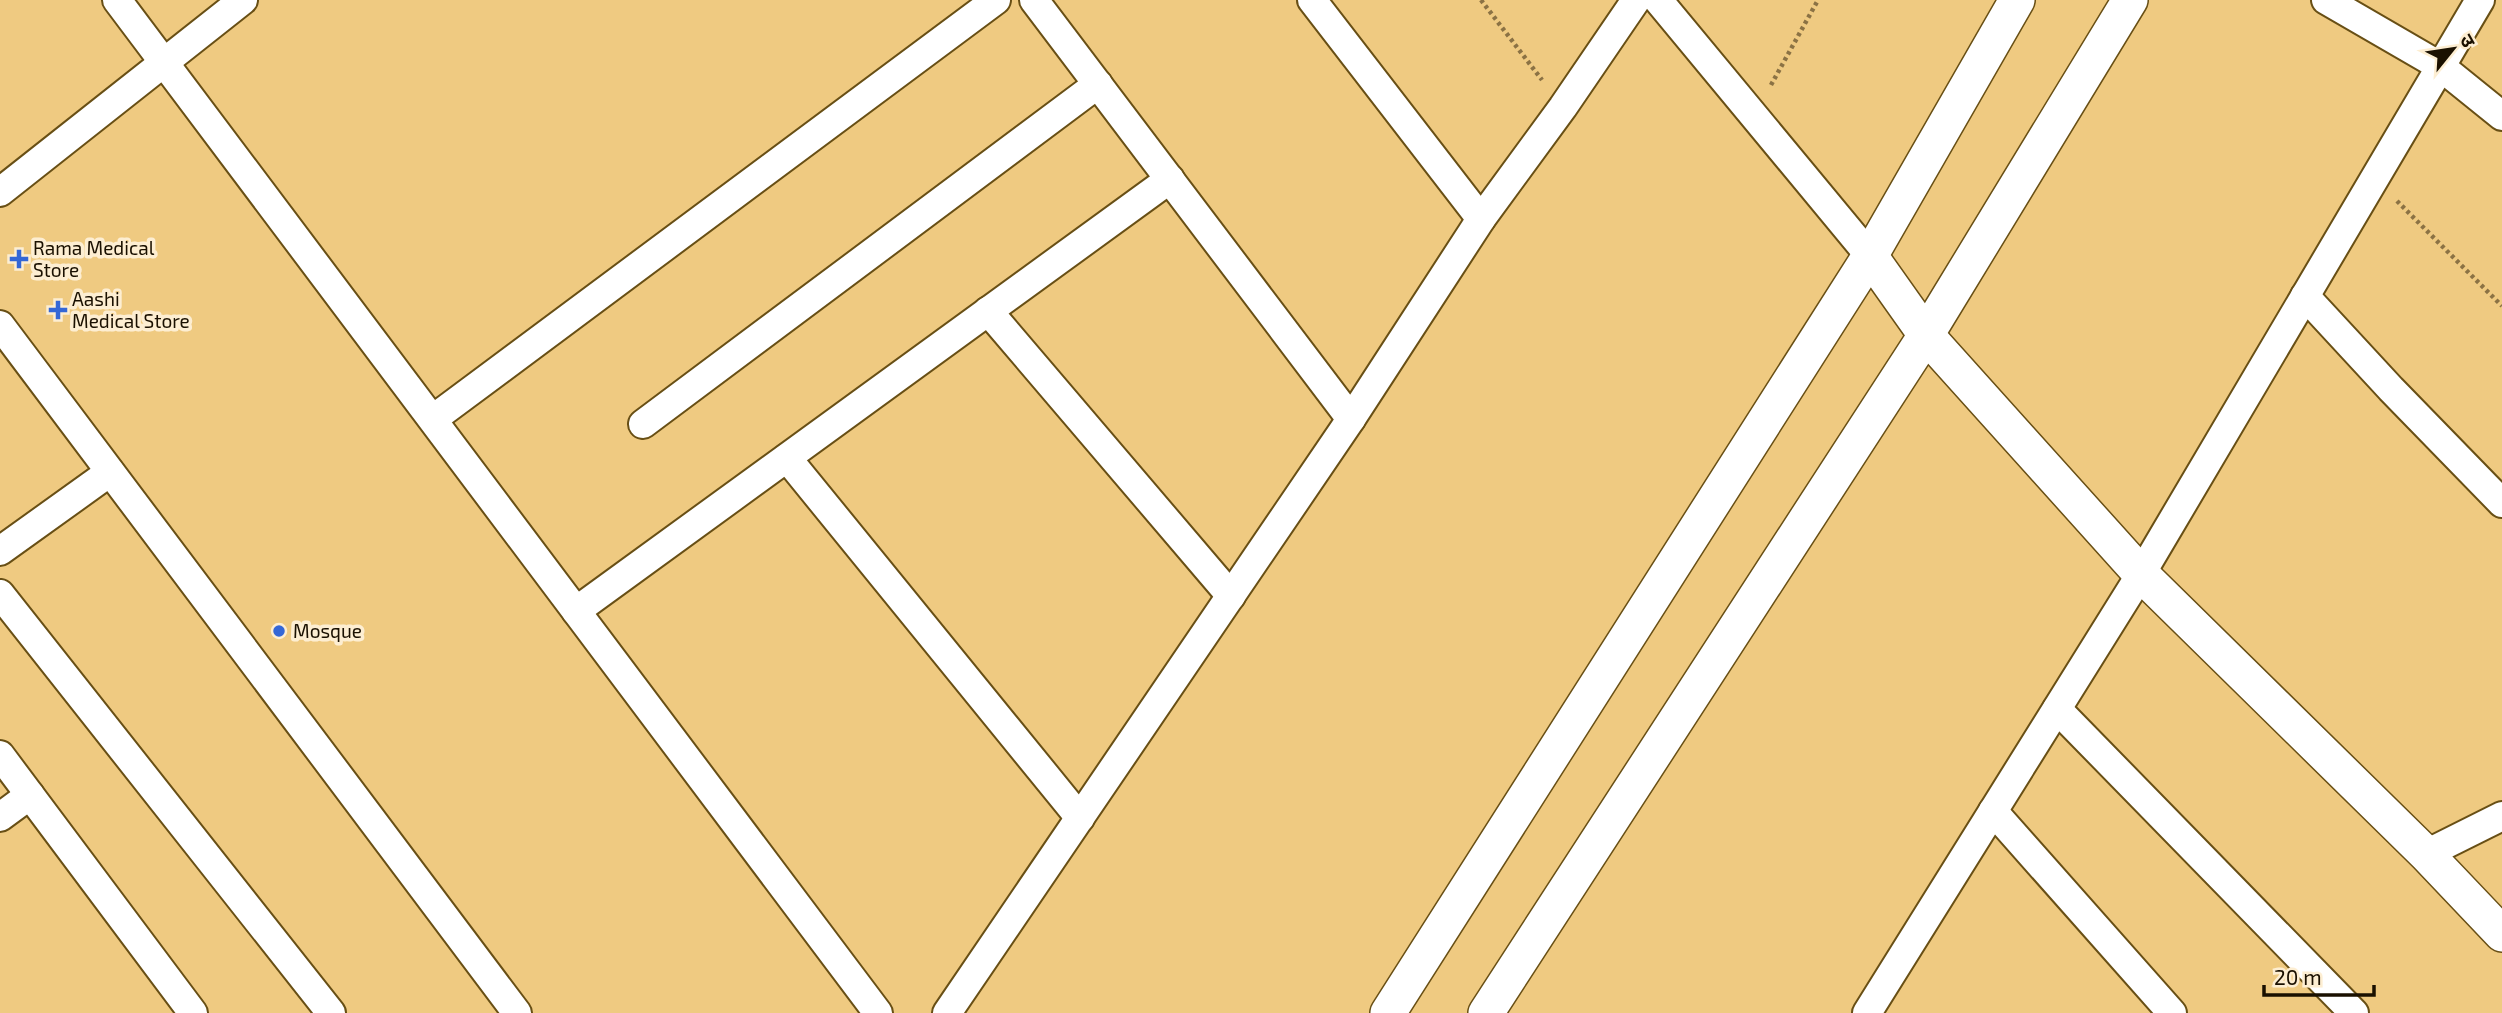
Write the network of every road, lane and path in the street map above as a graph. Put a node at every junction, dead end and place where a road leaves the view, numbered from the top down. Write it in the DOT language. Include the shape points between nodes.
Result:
graph roads {
  1 [pos="117,0"];
  2 [pos="243,0"];
  3 [pos="996,0"];
  4 [pos="1034,0"];
  5 [pos="1312,0"];
  6 [pos="1481,0"];
  7 [pos="1636,0"];
  8 [pos="1658,0"];
  9 [pos="1818,0"];
  10 [pos="2017,0"];
  11 [pos="2130,0"];
  12 [pos="2326,0"];
  13 [pos="2480,0"];
  14 [pos="165,62"];
  15 [pos="2440,66"];
  16 [pos="1098,84"];
  17 [pos="1563,107"];
  18 [pos="1754,116"];
  19 [pos="2502,116"];
  20 [pos="2374,178"];
  21 [pos="1170,179"];
  22 [pos="0,192"];
  23 [pos="1481,219"];
  24 [pos="1870,256"];
  25 [pos="2305,296"];
  26 [pos="2502,306"];
  27 [pos="988,311"];
  28 [pos="0,325"];
  29 [pos="1926,335"];
  30 [pos="433,419"];
  31 [pos="1351,419"];
  32 [pos="643,424"];
  33 [pos="787,458"];
  34 [pos="110,472"];
  35 [pos="2502,503"];
  36 [pos="0,551"];
  37 [pos="2141,574"];
  38 [pos="0,594"];
  39 [pos="1231,596"];
  40 [pos="576,611"];
  41 [pos="2057,709"];
  42 [pos="0,755"];
  43 [pos="30,795"];
  44 [pos="1993,811"];
  45 [pos="2502,816"];
  46 [pos="0,817"];
  47 [pos="1080,818"];
  48 [pos="2426,854"];
  49 [pos="2502,934"];
  50 [pos="193,1013"];
  51 [pos="331,1013"];
  52 [pos="517,1013"];
  53 [pos="878,1013"];
  54 [pos="947,1013"];
  55 [pos="1388,1013"];
  56 [pos="1486,1013"];
  57 [pos="1867,1013"];
  58 [pos="2172,1013"];
  59 [pos="2354,1013"];
  1 -- 14 [label="street"];
  2 -- 14 [label="street"];
  3 -- 30 [label="street"];
  4 -- 16 [label="street"];
  5 -- 23 [label="street"];
  6 -- 17 [label="path"];
  7 -- 17 [label="street"];
  8 -- 18 [label="street"];
  9 -- 18 [label="path"];
  10 -- 24 [label="street"];
  11 -- 29 [label="street"];
  12 -- 15 [label="street"];
  13 -- 15 [label="street"];
  14 -- 22 [label="street"];
  14 -- 30 [label="street"];
  15 -- 19 [label="street"];
  15 -- 20 [label="street"];
  16 -- 21 [label="street"];
  16 -- 32 [label="street"];
  17 -- 23 [label="street"];
  18 -- 24 [label="street"];
  20 -- 25 [label="street"];
  20 -- 26 [label="path"];
  21 -- 27 [label="street"];
  21 -- 31 [label="street"];
  23 -- 31 [label="street"];
  24 -- 29 [label="street"];
  24 -- 55 [label="street"];
  25 -- 35 [label="street"];
  25 -- 37 [label="street"];
  27 -- 33 [label="street"];
  27 -- 39 [label="street"];
  28 -- 34 [label="street"];
  29 -- 37 [label="street"];
  29 -- 56 [label="street"];
  30 -- 40 [label="street"];
  31 -- 39 [label="street"];
  33 -- 40 [label="street"];
  33 -- 47 [label="street"];
  34 -- 36 [label="street"];
  34 -- 52 [label="street"];
  37 -- 41 [label="street"];
  37 -- 48 [label="street"];
  38 -- 51 [label="street"];
  39 -- 47 [label="street"];
  40 -- 53 [label="street"];
  41 -- 44 [label="street"];
  41 -- 59 [label="street"];
  42 -- 43 [label="street"];
  43 -- 46 [label="street"];
  43 -- 50 [label="street"];
  44 -- 57 [label="street"];
  44 -- 58 [label="street"];
  45 -- 48 [label="street"];
  47 -- 54 [label="street"];
  48 -- 49 [label="street"];
}
